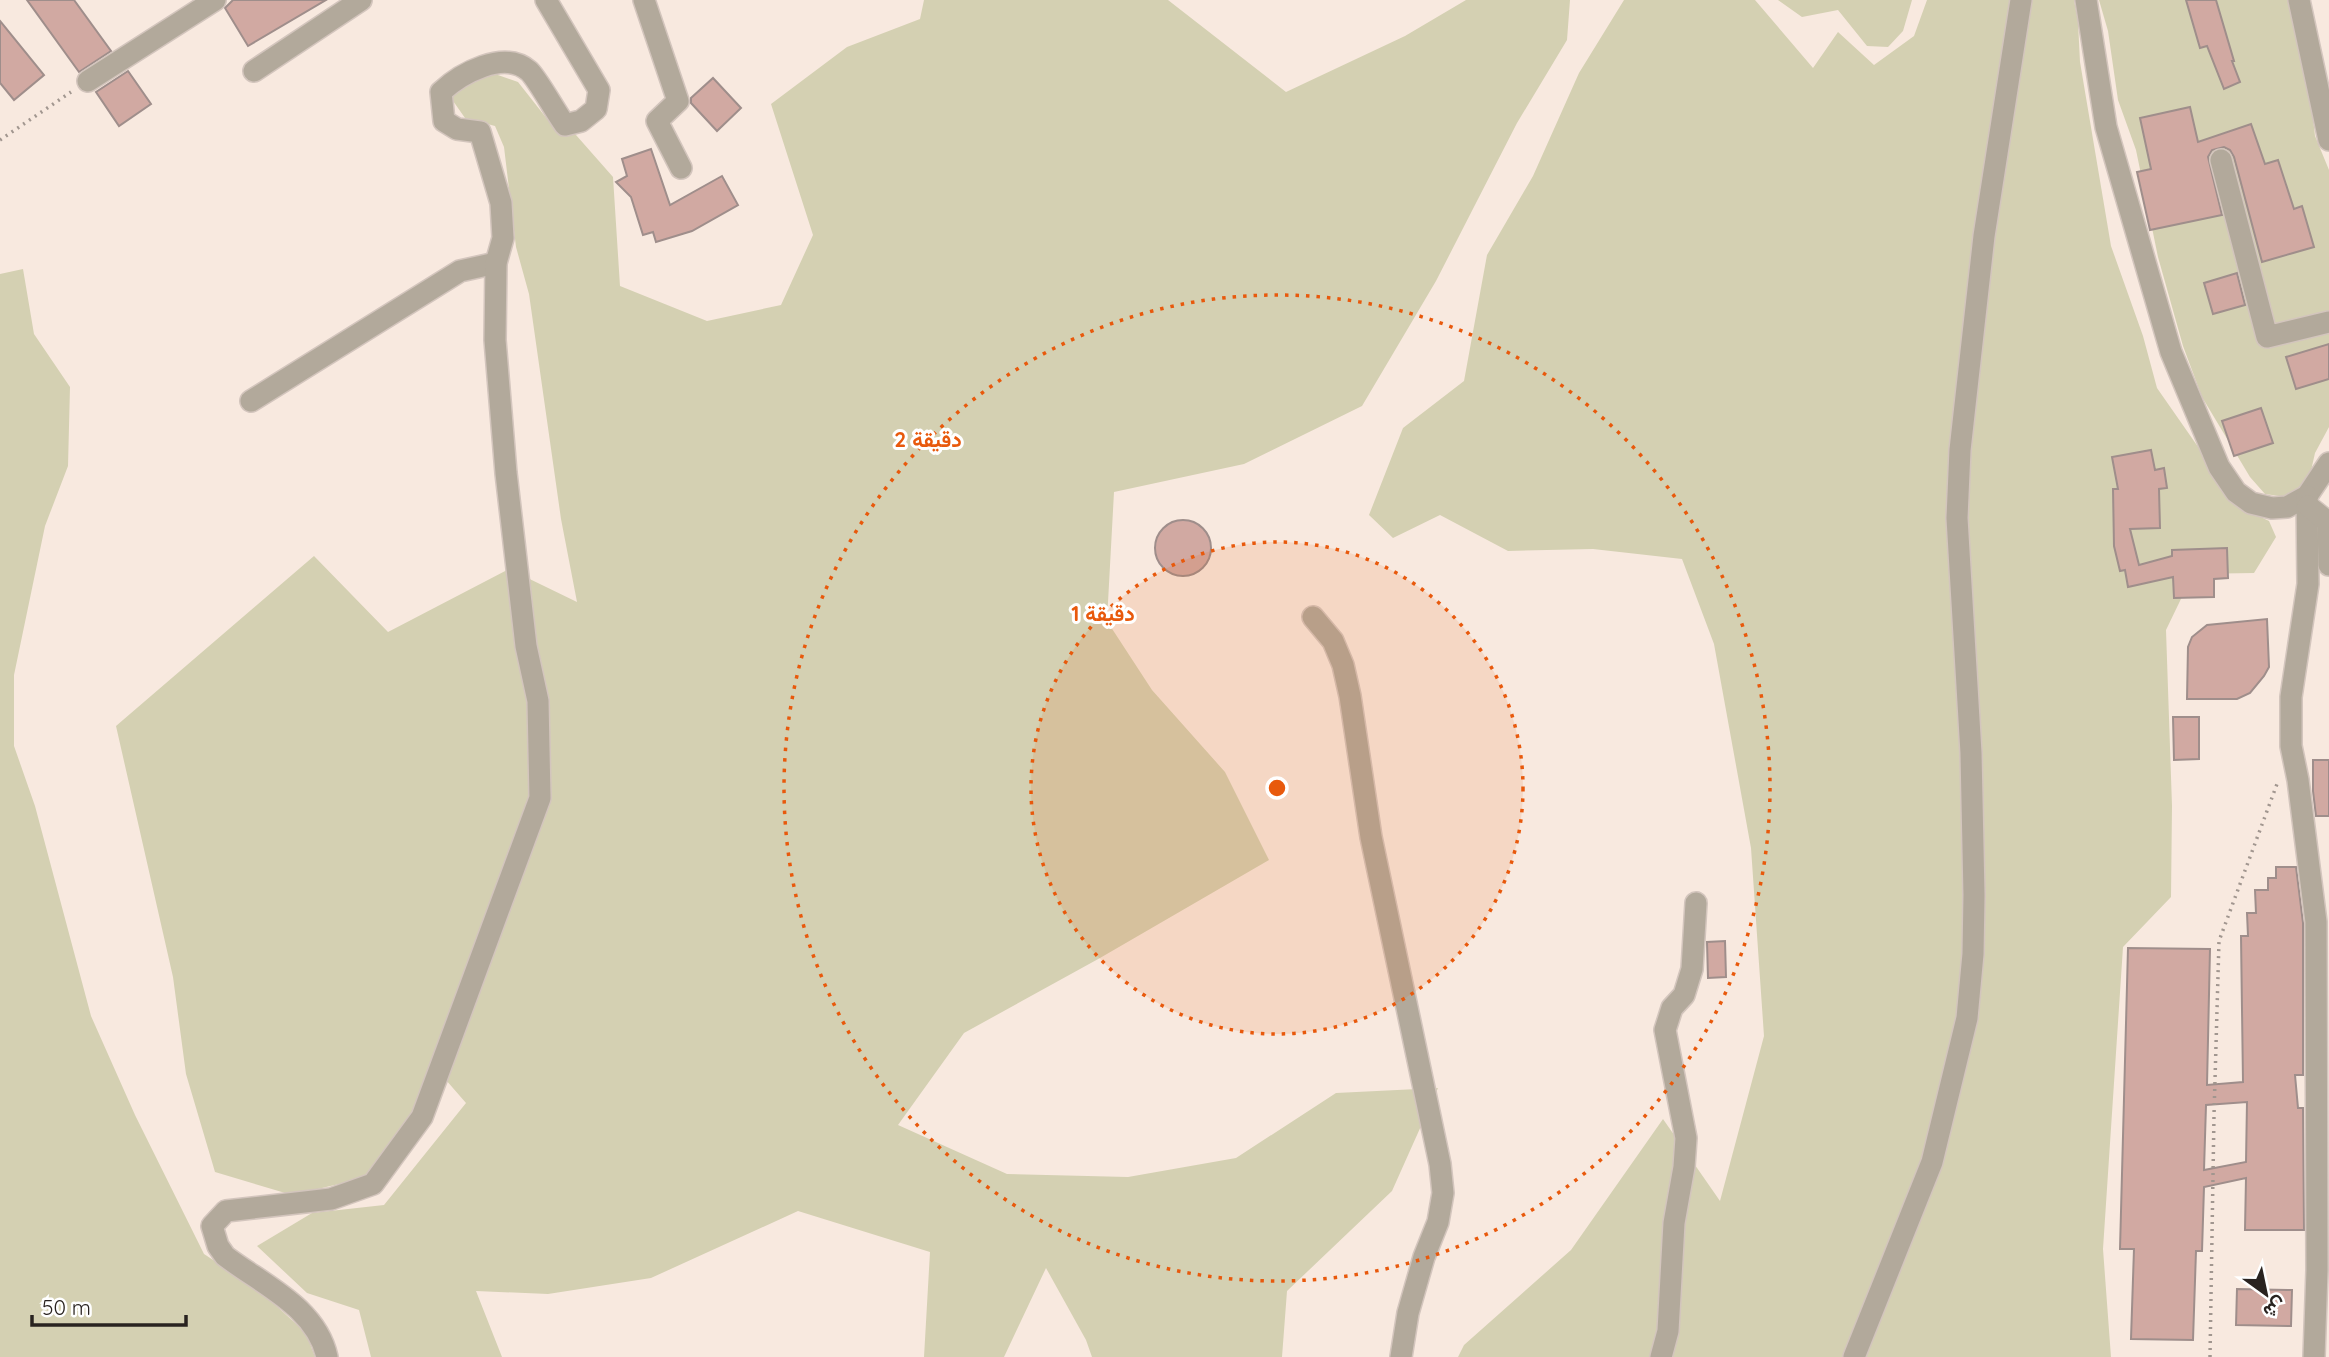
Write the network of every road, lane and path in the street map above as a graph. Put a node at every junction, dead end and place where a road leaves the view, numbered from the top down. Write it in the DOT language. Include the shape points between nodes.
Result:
graph roads {
  1 [pos="215,0"];
  2 [pos="361,0"];
  3 [pos="546,0"];
  4 [pos="645,0"];
  5 [pos="2021,0"];
  6 [pos="2086,0"];
  7 [pos="2298,0"];
  8 [pos="254,71"];
  9 [pos="88,80"];
  10 [pos="2329,139"];
  11 [pos="0,140"];
  12 [pos="2221,160"];
  13 [pos="681,168"];
  14 [pos="495,263"];
  15 [pos="2329,322"];
  16 [pos="251,401"];
  17 [pos="2329,463"];
  18 [pos="2308,501"];
  19 [pos="2329,565"];
  20 [pos="2329,574"];
  21 [pos="2308,584"];
  22 [pos="1313,617"];
  23 [pos="2291,746"];
  24 [pos="1696,903"];
  25 [pos="327,1357"];
  26 [pos="1401,1357"];
  27 [pos="1661,1357"];
  28 [pos="1854,1357"];
  29 [pos="2210,1357"];
  30 [pos="2314,1357"];
  1 -- 9 [label="street"];
  2 -- 8 [label="street"];
  3 -- 14 [label="street" via="599,90 596,109 581,121 565,125 528,71 510,62 490,64 441,92 444,121 457,129 480,132 501,203 503,238"];
  4 -- 13 [label="street" via="678,101 657,121"];
  5 -- 28 [label="street" via="1984,236 1960,450 1957,518 1974,895 1967,1018 1932,1162"];
  6 -- 18 [label="street" via="2106,127 2171,352 2218,467 2236,492 2251,503 2272,508"];
  7 -- 10 [label="street"];
  9 -- 11 [label="path"];
  12 -- 15 [label="street" via="2267,337"];
  14 -- 16 [label="street" via="460,271"];
  14 -- 25 [label="street" via="495,340 506,473 526,646 538,701 540,798 422,1117 373,1184 331,1199 226,1211 212,1226 225,1256 309,1319 324,1341"];
  17 -- 18 [label="street"];
  18 -- 19 [label="street" via="2328,522"];
  18 -- 21 [label="street"];
  20 -- 21 [label="street"];
  21 -- 23 [label="street" via="2291,696"];
  22 -- 26 [label="street" via="1333,641 1343,665 1371,837 1440,1164 1443,1193 1438,1222 1411,1301"];
  23 -- 29 [label="path" via="2219,941"];
  23 -- 30 [label="street" via="2316,922"];
  24 -- 27 [label="street" via="1692,969 1665,1030 1686,1138 1674,1223 1668,1331"];
}
